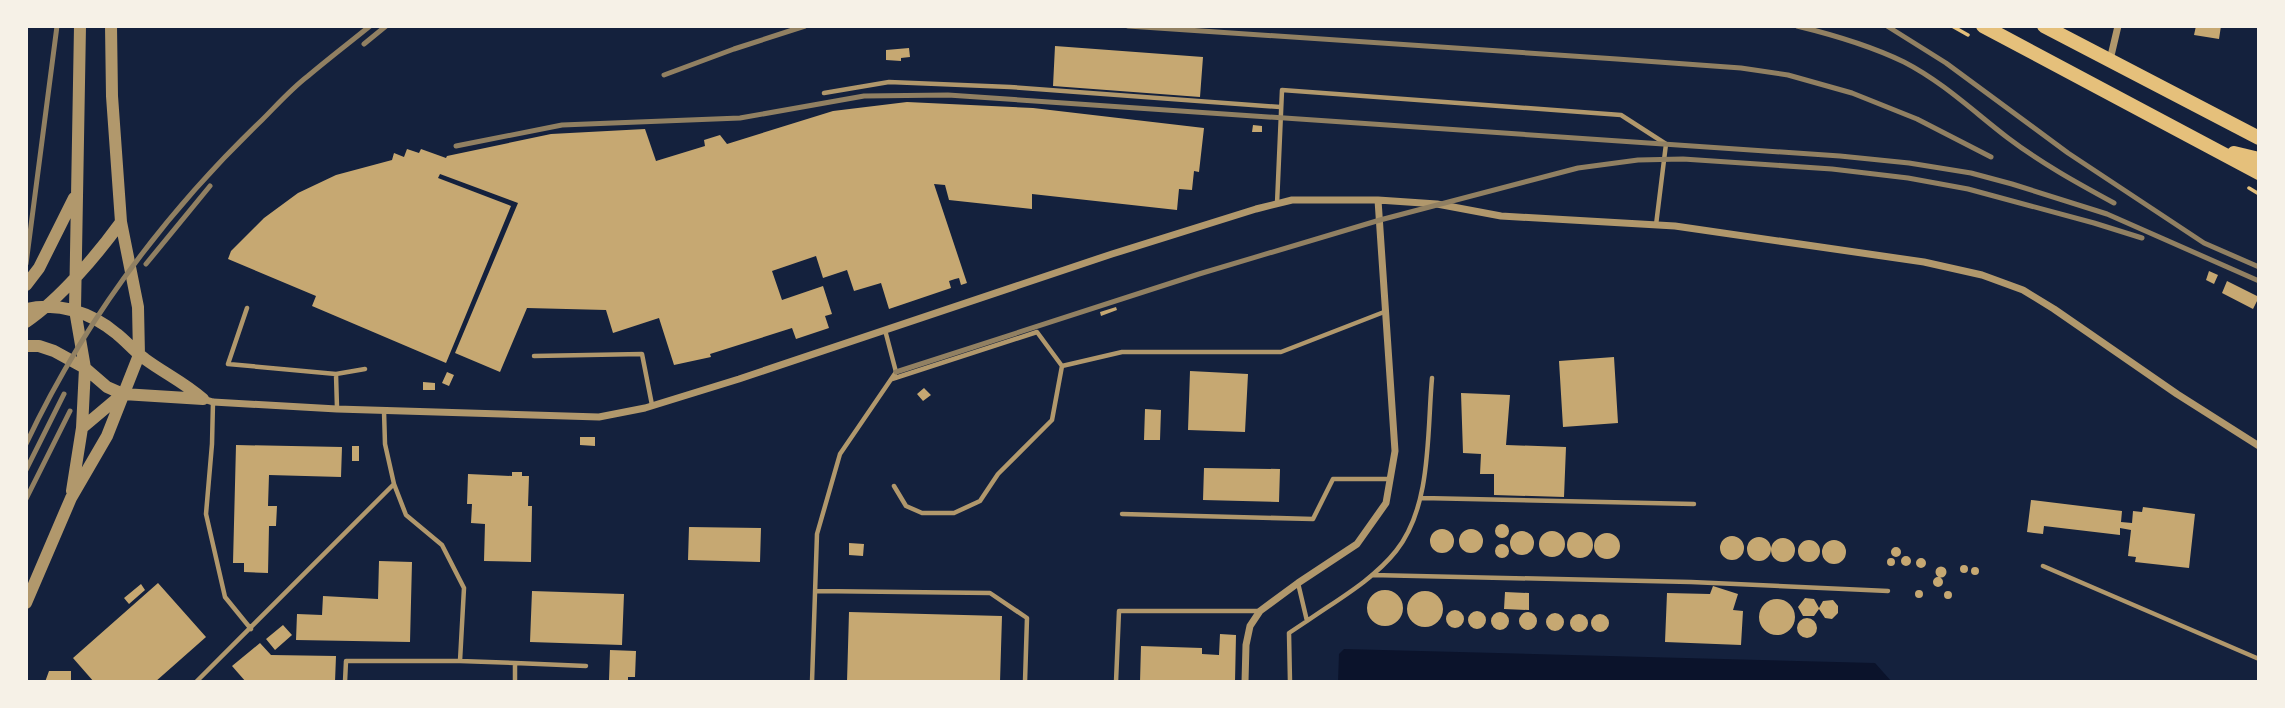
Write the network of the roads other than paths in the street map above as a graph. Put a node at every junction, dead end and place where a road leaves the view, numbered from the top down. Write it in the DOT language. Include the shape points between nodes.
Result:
graph roads {
  1 [pos="80,26"];
  2 [pos="111,26"];
  3 [pos="1983,26"];
  4 [pos="2044,26"];
  5 [pos="2118,26"];
  6 [pos="2110,60"];
  7 [pos="824,93"];
  8 [pos="1280,107"];
  9 [pos="2259,138"];
  10 [pos="2216,149"];
  11 [pos="2259,159"];
  12 [pos="2259,173"];
  13 [pos="75,194"];
  14 [pos="1378,200"];
  15 [pos="1277,204"];
  16 [pos="121,222"];
  17 [pos="1656,225"];
  18 [pos="75,276"];
  19 [pos="26,285"];
  20 [pos="47,305"];
  21 [pos="247,307"];
  22 [pos="26,309"];
  23 [pos="75,310"];
  24 [pos="1384,312"];
  25 [pos="26,322"];
  26 [pos="884,330"];
  27 [pos="26,346"];
  28 [pos="139,355"];
  29 [pos="534,356"];
  30 [pos="1062,366"];
  31 [pos="85,368"];
  32 [pos="365,369"];
  33 [pos="336,374"];
  34 [pos="1432,377"];
  35 [pos="891,380"];
  36 [pos="123,394"];
  37 [pos="208,400"];
  38 [pos="652,406"];
  39 [pos="337,409"];
  40 [pos="384,411"];
  41 [pos="82,428"];
  42 [pos="2259,446"];
  43 [pos="1390,479"];
  44 [pos="394,484"];
  45 [pos="894,486"];
  46 [pos="71,498"];
  47 [pos="1422,498"];
  48 [pos="1694,504"];
  49 [pos="1122,514"];
  50 [pos="2043,566"];
  51 [pos="1371,575"];
  52 [pos="1298,583"];
  53 [pos="815,591"];
  54 [pos="1888,591"];
  55 [pos="26,603"];
  56 [pos="1260,611"];
  57 [pos="1307,621"];
  58 [pos="251,629"];
  59 [pos="2259,659"];
  60 [pos="460,661"];
  61 [pos="515,663"];
  62 [pos="586,666"];
  63 [pos="197,682"];
  64 [pos="345,682"];
  65 [pos="515,682"];
  66 [pos="812,682"];
  67 [pos="1025,682"];
  68 [pos="1116,682"];
  69 [pos="1245,682"];
  70 [pos="1290,682"];
  1 -- 13 [label="street"];
  2 -- 16 [label="street"];
  3 -- 10 [label="main road"];
  4 -- 6 [label="main road"];
  5 -- 6 [label="street"];
  6 -- 9 [label="main road"];
  7 -- 8 [label="lane" via="889,82"];
  8 -- 15 [label="lane"];
  8 -- 17 [label="lane" via="1282,90 1621,115 1666,144"];
  10 -- 11 [label="main road"];
  10 -- 12 [label="main road"];
  13 -- 18 [label="street"];
  13 -- 19 [label="street"];
  14 -- 15 [label="street"];
  14 -- 17 [label="street" via="1437,204 1501,216"];
  14 -- 24 [label="street"];
  15 -- 26 [label="street"];
  16 -- 18 [label="street"];
  16 -- 28 [label="street" via="138,307"];
  17 -- 42 [label="street" via="1924,262 1982,275 2054,309"];
  18 -- 20 [label="street"];
  18 -- 23 [label="street"];
  20 -- 22 [label="street"];
  20 -- 23 [label="street"];
  20 -- 25 [label="street"];
  21 -- 33 [label="lane" via="228,364"];
  23 -- 28 [label="street" via="104,324"];
  23 -- 31 [label="street"];
  24 -- 30 [label="lane" via="1281,352 1122,352"];
  24 -- 43 [label="street" via="1395,451"];
  26 -- 35 [label="lane" via="896,372"];
  26 -- 38 [label="street"];
  27 -- 31 [label="street" via="54,351"];
  28 -- 36 [label="street"];
  28 -- 37 [label="street"];
  29 -- 38 [label="lane" via="642,354"];
  30 -- 35 [label="lane" via="1037,332"];
  30 -- 45 [label="lane" via="1052,420 998,474 980,501 954,513 922,513 906,506"];
  31 -- 36 [label="street"];
  31 -- 41 [label="street"];
  32 -- 33 [label="lane"];
  33 -- 39 [label="lane"];
  34 -- 47 [label="lane"];
  35 -- 53 [label="lane" via="839,454 817,534"];
  36 -- 37 [label="street"];
  36 -- 41 [label="street"];
  36 -- 46 [label="street" via="99,452"];
  37 -- 39 [label="street"];
  37 -- 58 [label="lane" via="212,444 206,514 225,597"];
  38 -- 40 [label="street" via="599,417"];
  39 -- 40 [label="street"];
  40 -- 44 [label="lane"];
  41 -- 46 [label="street"];
  43 -- 49 [label="lane" via="1333,479 1313,519"];
  43 -- 52 [label="street" via="1386,503 1357,544"];
  44 -- 58 [label="lane"];
  44 -- 60 [label="lane" via="406,514 442,545 464,588"];
  46 -- 55 [label="street"];
  47 -- 48 [label="lane"];
  47 -- 51 [label="lane" via="1397,550"];
  50 -- 59 [label="lane"];
  51 -- 54 [label="lane"];
  51 -- 57 [label="lane"];
  52 -- 56 [label="street"];
  52 -- 57 [label="lane"];
  53 -- 66 [label="lane"];
  53 -- 67 [label="lane" via="990,593 1027,618"];
  56 -- 68 [label="lane" via="1119,611"];
  56 -- 69 [label="street" via="1245,645"];
  57 -- 70 [label="lane" via="1289,633"];
  58 -- 63 [label="lane"];
  60 -- 61 [label="lane"];
  60 -- 64 [label="lane" via="346,661"];
  61 -- 62 [label="lane"];
  61 -- 65 [label="lane"];
}
